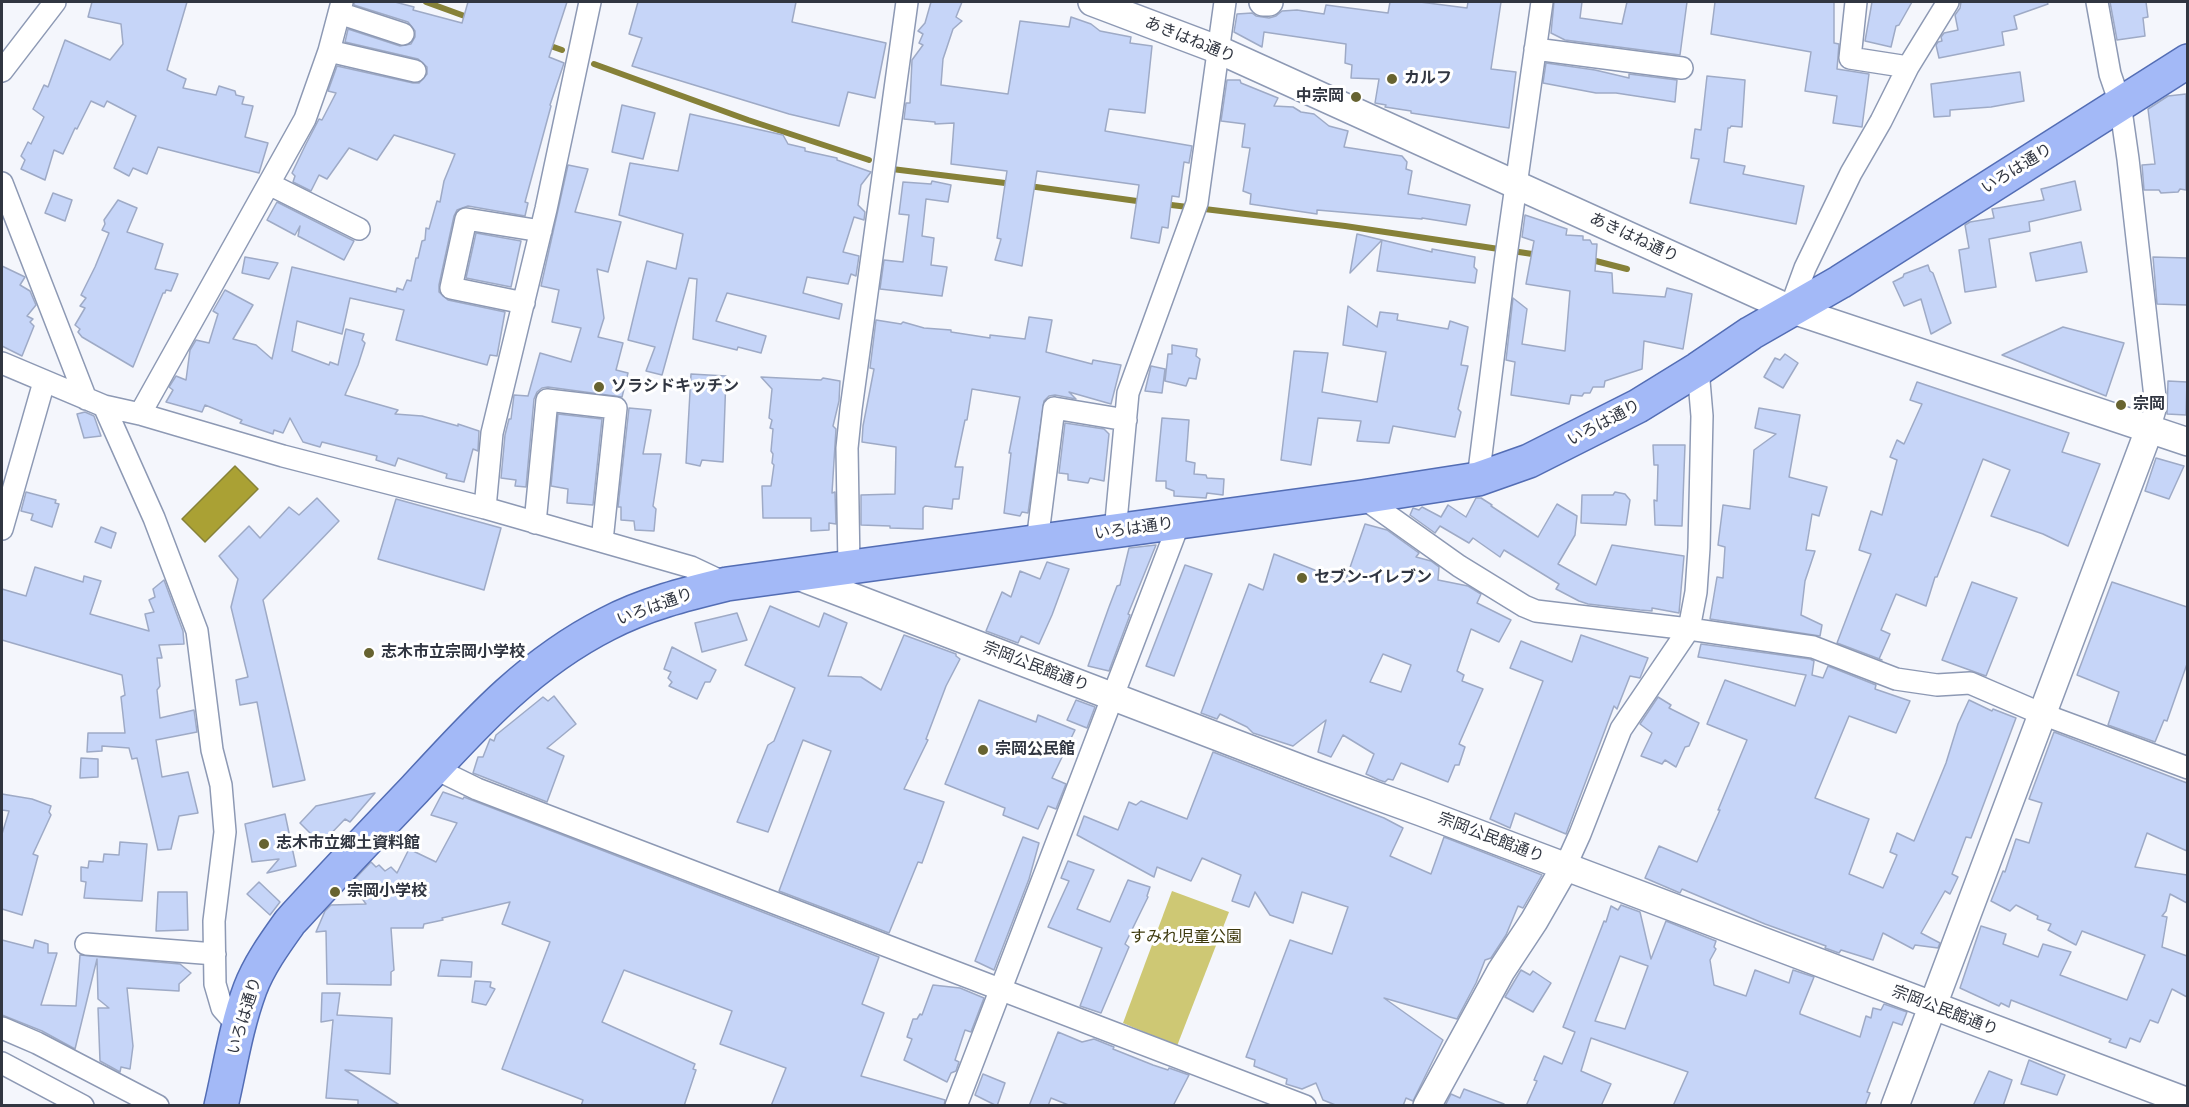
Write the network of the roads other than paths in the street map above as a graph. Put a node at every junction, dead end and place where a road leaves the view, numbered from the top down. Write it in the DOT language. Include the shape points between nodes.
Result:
graph roads {
  1 [pos="55,2"];
  2 [pos="590,2"];
  3 [pos="907,2"];
  4 [pos="1092,2"];
  5 [pos="1225,2"];
  6 [pos="1263,2"];
  7 [pos="1269,2"];
  8 [pos="1542,2"];
  9 [pos="1856,2"];
  10 [pos="1948,2"];
  11 [pos="2097,2"];
  12 [pos="340,7"];
  13 [pos="403,34"];
  14 [pos="1535,49"];
  15 [pos="1219,50"];
  16 [pos="329,51"];
  17 [pos="2187,61"];
  18 [pos="1908,67"];
  19 [pos="1682,68"];
  20 [pos="415,70"];
  21 [pos="2,71"];
  22 [pos="2120,103"];
  23 [pos="2,183"];
  24 [pos="269,184"];
  25 [pos="1516,184"];
  26 [pos="359,229"];
  27 [pos="541,231"];
  28 [pos="524,303"];
  29 [pos="1790,309"];
  30 [pos="2,363"];
  31 [pos="1698,369"];
  32 [pos="44,382"];
  33 [pos="95,402"];
  34 [pos="140,414"];
  35 [pos="1126,420"];
  36 [pos="2149,430"];
  37 [pos="2187,442"];
  38 [pos="1478,479"];
  39 [pos="1362,497"];
  40 [pos="485,508"];
  41 [pos="535,523"];
  42 [pos="1179,523"];
  43 [pos="2,529"];
  44 [pos="1115,532"];
  45 [pos="602,542"];
  46 [pos="1037,542"];
  47 [pos="849,567"];
  48 [pos="795,574"];
  49 [pos="727,584"];
  50 [pos="1689,629"];
  51 [pos="1112,696"];
  52 [pos="2042,714"];
  53 [pos="434,768"];
  54 [pos="2187,768"];
  55 [pos="1565,867"];
  56 [pos="86,944"];
  57 [pos="215,954"];
  58 [pos="1000,990"];
  59 [pos="1932,1006"];
  60 [pos="238,1026"];
  61 [pos="2,1028"];
  62 [pos="2,1063"];
  63 [pos="2187,1102"];
  64 [pos="83,1106"];
  65 [pos="158,1106"];
  66 [pos="221,1106"];
  67 [pos="956,1106"];
  68 [pos="1305,1106"];
  69 [pos="1427,1106"];
  70 [pos="1895,1106"];
  1 -- 21 [label="street"];
  2 -- 27 [label="street"];
  3 -- 47 [label="street" via="847,448"];
  4 -- 15 [label="street, あきはね通り"];
  5 -- 15 [label="street"];
  6 -- 7 [label="street"];
  8 -- 14 [label="street"];
  9 -- 18 [label="street" via="1850,58"];
  10 -- 18 [label="street"];
  11 -- 22 [label="street" via="2110,74"];
  12 -- 13 [label="street"];
  12 -- 16 [label="street"];
  14 -- 19 [label="street"];
  14 -- 25 [label="street"];
  15 -- 25 [label="street, あきはね通り"];
  15 -- 35 [label="street" via="1194,212 1128,393"];
  16 -- 20 [label="street"];
  16 -- 24 [label="street" via="304,119"];
  17 -- 22 [label="main road, いろは通り"];
  18 -- 29 [label="street" via="1851,173 1805,268"];
  22 -- 29 [label="main road, いろは通り" via="1840,282"];
  22 -- 36 [label="street" via="2156,406"];
  23 -- 33 [label="street"];
  24 -- 26 [label="street"];
  24 -- 34 [label="street"];
  25 -- 29 [label="street, あきはね通り"];
  25 -- 38 [label="street"];
  27 -- 28 [label="street"];
  27 -- 28 [label="street" via="466,219 451,288"];
  28 -- 40 [label="street" via="492,433"];
  29 -- 31 [label="main road, いろは通り"];
  29 -- 36 [label="street, あきはね通り"];
  30 -- 32 [label="street"];
  31 -- 38 [label="main road, いろは通り" via="1638,406 1529,461"];
  31 -- 50 [label="street" via="1702,416 1699,548"];
  32 -- 33 [label="street"];
  32 -- 43 [label="street"];
  33 -- 34 [label="street"];
  33 -- 57 [label="street" via="154,518 196,631 225,832 214,921"];
  34 -- 40 [label="street"];
  35 -- 44 [label="street"];
  35 -- 46 [label="street" via="1054,408"];
  36 -- 37 [label="street, あきはね通り"];
  36 -- 52 [label="street"];
  38 -- 39 [label="main road, いろは通り"];
  39 -- 42 [label="main road, いろは通り"];
  39 -- 50 [label="street" via="1459,566 1536,611"];
  40 -- 41 [label="street"];
  41 -- 45 [label="street"];
  41 -- 45 [label="street" via="547,400 616,408"];
  42 -- 44 [label="main road, いろは通り"];
  42 -- 51 [label="street"];
  44 -- 46 [label="main road, いろは通り"];
  45 -- 49 [label="street" via="691,567"];
  46 -- 47 [label="main road, いろは通り"];
  47 -- 48 [label="main road, いろは通り"];
  48 -- 49 [label="main road, いろは通り"];
  48 -- 51 [label="street, 宗岡公民館通り"];
  49 -- 53 [label="main road, いろは通り" via="641,608 579,640 499,700"];
  50 -- 52 [label="street" via="1813,647 1896,679 1937,685 1970,683"];
  50 -- 55 [label="street" via="1621,729"];
  51 -- 55 [label="street, 宗岡公民館通り"];
  51 -- 58 [label="street"];
  52 -- 54 [label="street"];
  52 -- 59 [label="street"];
  53 -- 58 [label="street" via="477,789"];
  53 -- 60 [label="main road, いろは通り" via="290,922 256,976"];
  55 -- 59 [label="street, 宗岡公民館通り"];
  55 -- 69 [label="street"];
  56 -- 57 [label="street"];
  57 -- 60 [label="street" via="215,984 222,1008"];
  58 -- 67 [label="street"];
  58 -- 68 [label="street"];
  59 -- 63 [label="street, 宗岡公民館通り"];
  59 -- 70 [label="street"];
  60 -- 66 [label="main road, いろは通り"];
  61 -- 65 [label="street"];
  62 -- 64 [label="street"];
}
